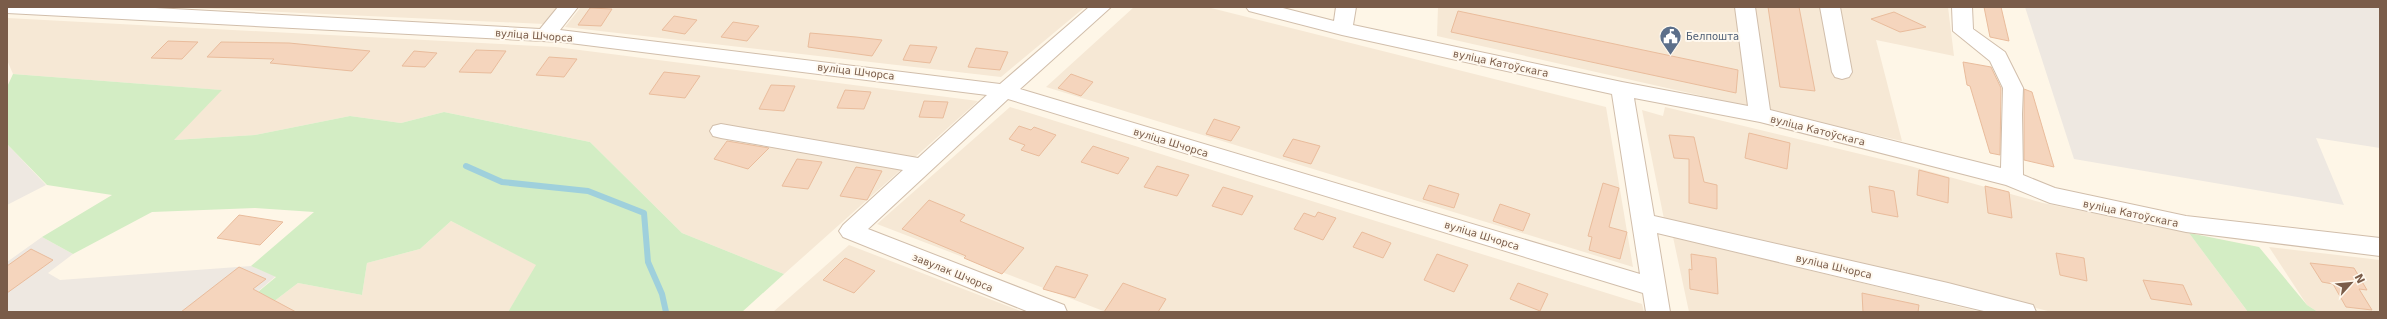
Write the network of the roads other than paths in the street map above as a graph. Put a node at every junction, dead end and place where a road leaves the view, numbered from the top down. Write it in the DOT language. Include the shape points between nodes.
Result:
graph roads {
  1 [pos="7,7"];
  2 [pos="568,7"];
  3 [pos="1101,7"];
  4 [pos="1256,7"];
  5 [pos="1346,7"];
  6 [pos="1745,7"];
  7 [pos="1830,7"];
  8 [pos="1962,7"];
  9 [pos="1342,29"];
  10 [pos="545,35"];
  11 [pos="1842,72"];
  12 [pos="1622,89"];
  13 [pos="1004,91"];
  14 [pos="1760,115"];
  15 [pos="721,131"];
  16 [pos="922,166"];
  17 [pos="2012,179"];
  18 [pos="1644,222"];
  19 [pos="2380,247"];
  20 [pos="1653,287"];
  21 [pos="1055,312"];
  22 [pos="1658,312"];
  23 [pos="2024,312"];
  1 -- 10 [label="street, вуліца Шчорса"];
  2 -- 10 [label="street"];
  3 -- 13 [label="street"];
  4 -- 9 [label="street, вуліца Катоўскага"];
  5 -- 9 [label="street"];
  6 -- 14 [label="street"];
  7 -- 11 [label="street"];
  8 -- 17 [label="street" via="1963,30 1998,57 2013,88"];
  9 -- 12 [label="street, вуліца Катоўскага"];
  10 -- 13 [label="street, вуліца Шчорса"];
  12 -- 14 [label="street, вуліца Катоўскага"];
  12 -- 18 [label="street"];
  13 -- 16 [label="street"];
  13 -- 20 [label="street, вуліца Шчорса"];
  14 -- 17 [label="street, вуліца Катоўскага"];
  15 -- 16 [label="street"];
  16 -- 21 [label="street, завулак Шчорса" via="851,231"];
  17 -- 19 [label="street, вуліца Катоўскага" via="2050,195 2186,224"];
  18 -- 20 [label="street"];
  18 -- 23 [label="street, вуліца Шчорса"];
  20 -- 22 [label="street"];
}
